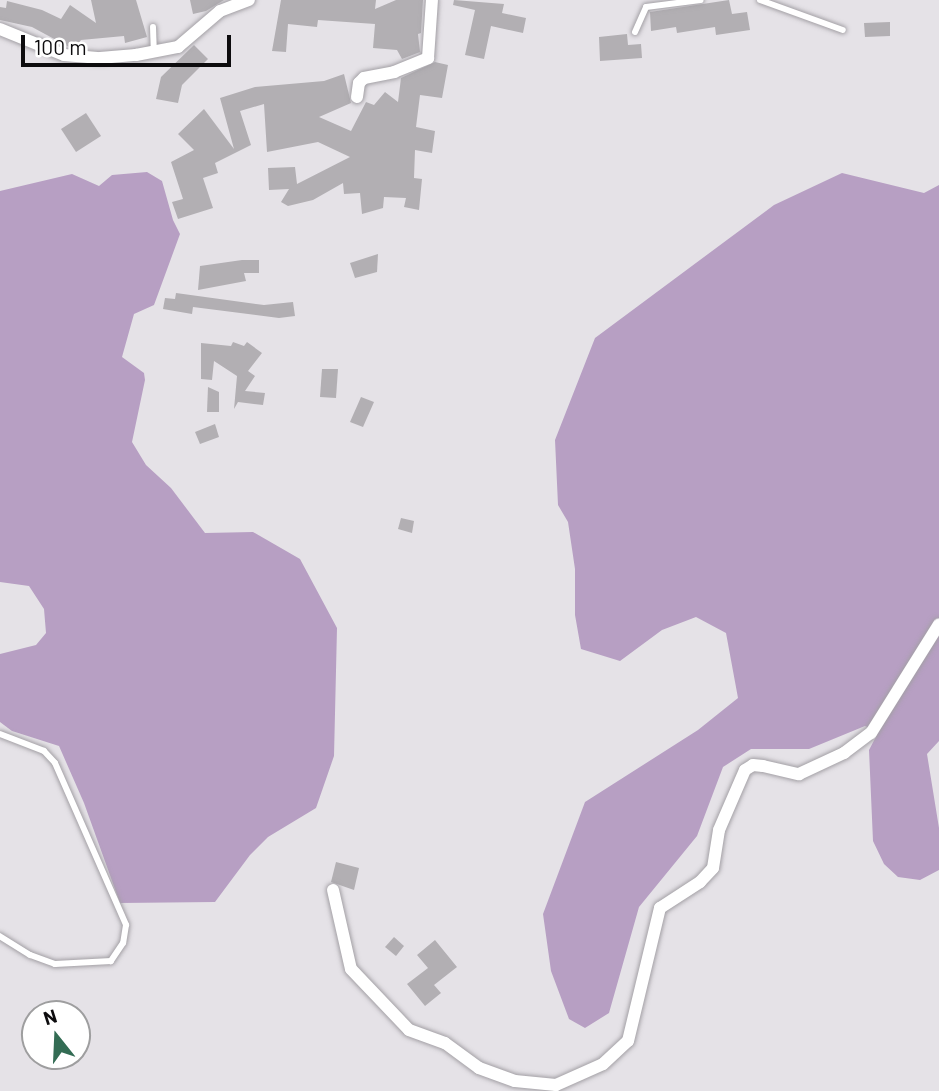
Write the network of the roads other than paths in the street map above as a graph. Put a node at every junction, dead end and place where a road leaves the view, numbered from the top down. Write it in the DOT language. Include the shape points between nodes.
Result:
graph roads {
  1 [pos="248,0"];
  2 [pos="432,0"];
  3 [pos="701,0"];
  4 [pos="761,0"];
  5 [pos="153,27"];
  6 [pos="0,29"];
  7 [pos="843,30"];
  8 [pos="635,32"];
  9 [pos="154,52"];
  10 [pos="357,97"];
  11 [pos="939,624"];
  12 [pos="0,734"];
  13 [pos="333,890"];
  14 [pos="0,936"];
  1 -- 9 [label="street" via="220,11 177,47"];
  2 -- 10 [label="street" via="428,58 364,78"];
  3 -- 8 [label="lane" via="646,8"];
  4 -- 7 [label="lane"];
  5 -- 9 [label="lane"];
  6 -- 9 [label="street" via="81,58"];
  11 -- 13 [label="street" via="871,733 844,753 799,774 753,765 745,770 719,830 713,869 660,908 628,1041 603,1064 556,1085 515,1081 479,1068 445,1043 408,1030 351,970"];
  12 -- 14 [label="lane" via="44,751 55,763 126,925 123,943 111,961 55,964"];
}
